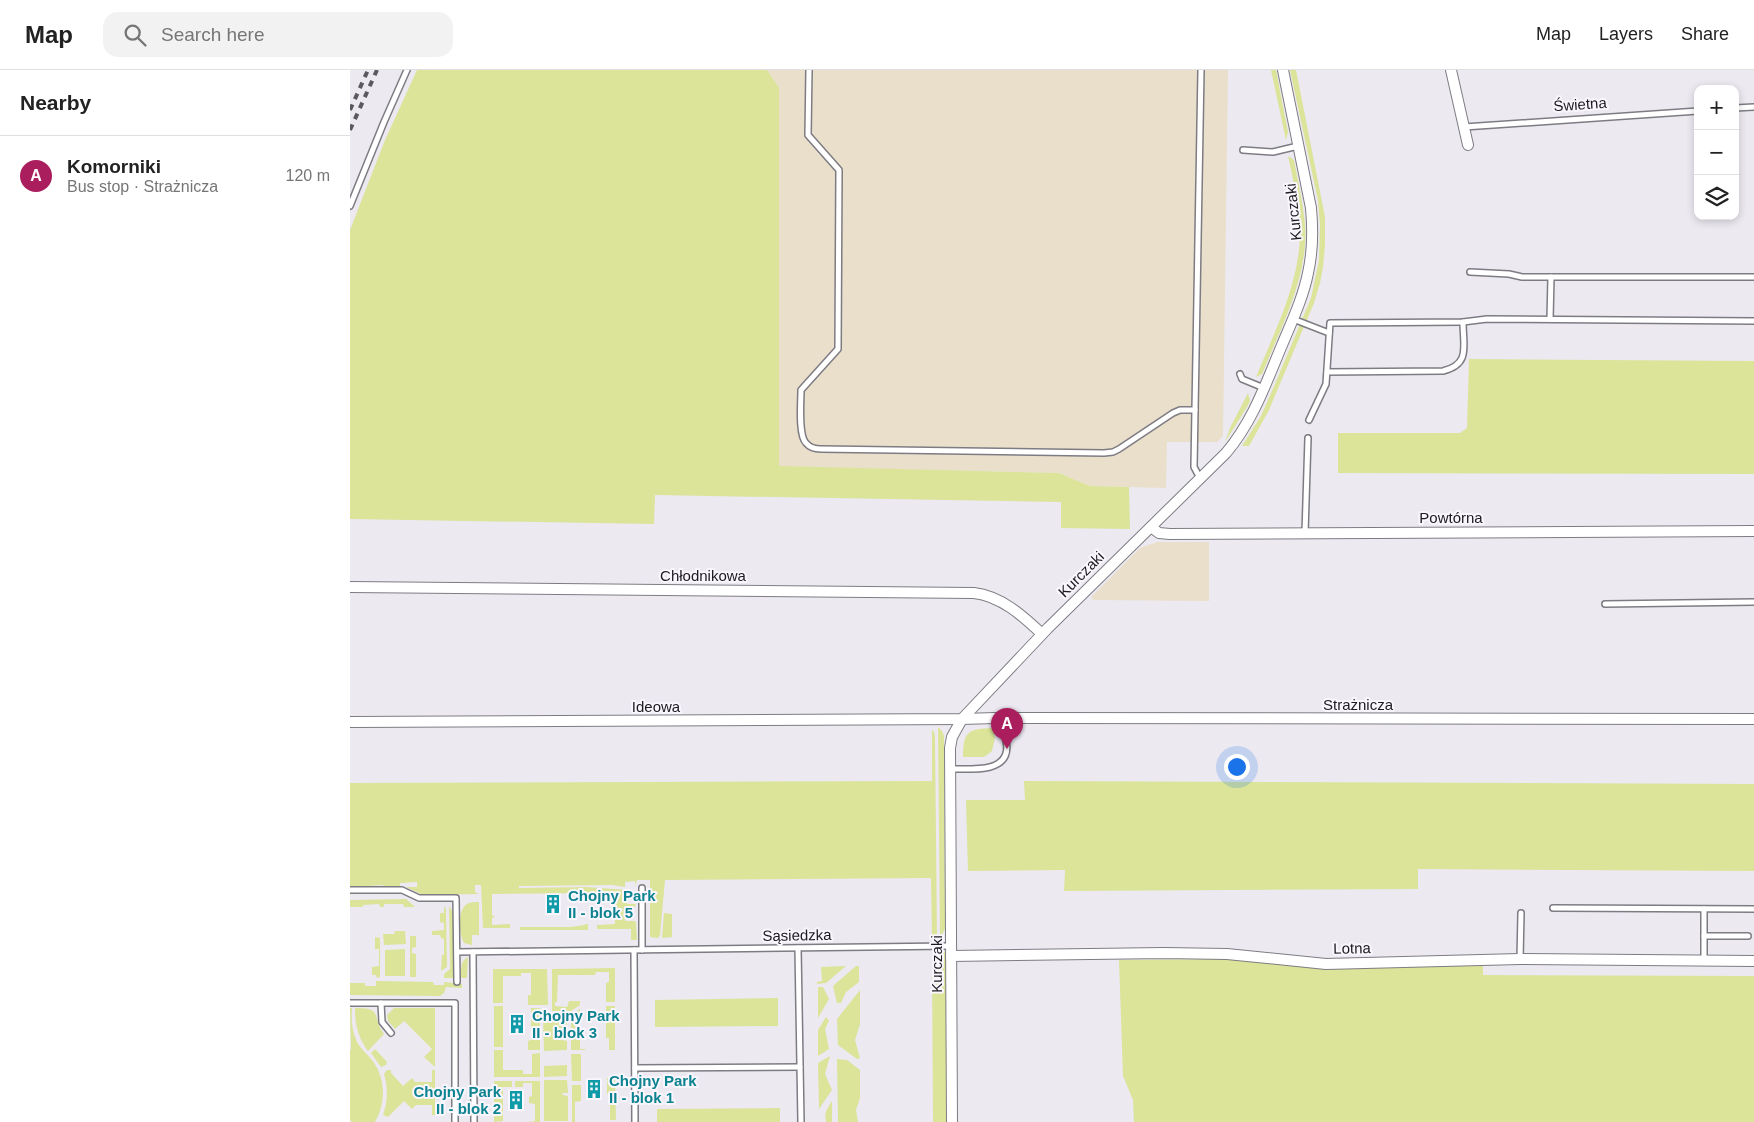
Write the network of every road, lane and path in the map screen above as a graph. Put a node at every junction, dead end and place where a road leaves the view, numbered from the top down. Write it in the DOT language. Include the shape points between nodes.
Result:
graph roads {
  1 [pos="407,70"];
  2 [pos="809,70"];
  3 [pos="1201,70"];
  4 [pos="1283,70"];
  5 [pos="1451,70"];
  6 [pos="1754,107"];
  7 [pos="1739,108"];
  8 [pos="1694,110"];
  9 [pos="1464,127"];
  10 [pos="1468,145"];
  11 [pos="1299,146"];
  12 [pos="1243,150"];
  13 [pos="350,206"];
  14 [pos="1470,272"];
  15 [pos="1551,277"];
  16 [pos="1754,277"];
  17 [pos="1293,319"];
  18 [pos="1550,319"];
  19 [pos="1754,321"];
  20 [pos="1463,322"];
  21 [pos="1329,334"];
  22 [pos="1327,372"];
  23 [pos="1240,374"];
  24 [pos="1264,388"];
  25 [pos="1195,410"];
  26 [pos="1309,420"];
  27 [pos="1308,438"];
  28 [pos="1201,478"];
  29 [pos="1151,527"];
  30 [pos="1754,531"];
  31 [pos="1305,533"];
  32 [pos="350,587"];
  33 [pos="1754,602"];
  34 [pos="1605,604"];
  35 [pos="1042,634"];
  36 [pos="995,718"];
  37 [pos="1754,719"];
  38 [pos="962,720"];
  39 [pos="350,722"];
  40 [pos="950,769"];
  41 [pos="642,888"];
  42 [pos="350,890"];
  43 [pos="1553,908"];
  44 [pos="1704,909"];
  45 [pos="1754,909"];
  46 [pos="1521,913"];
  47 [pos="1704,936"];
  48 [pos="1748,936"];
  49 [pos="798,948"];
  50 [pos="634,950"];
  51 [pos="642,950"];
  52 [pos="951,951"];
  53 [pos="457,952"];
  54 [pos="473,952"];
  55 [pos="1520,959"];
  56 [pos="1704,961"];
  57 [pos="1754,961"];
  58 [pos="457,982"];
  59 [pos="350,1003"];
  60 [pos="381,1003"];
  61 [pos="391,1033"];
  62 [pos="800,1067"];
  63 [pos="635,1068"];
  64 [pos="455,1122"];
  65 [pos="474,1122"];
  66 [pos="635,1122"];
  67 [pos="801,1122"];
  68 [pos="952,1122"];
  1 -- 13 [label="lane"];
  2 -- 25 [label="lane" via="808,135 839,170 838,349 801,390 804,442 821,450 1104,453 1119,449 1173,413"];
  3 -- 25 [label="lane"];
  4 -- 11 [label="street, Kurczaki"];
  5 -- 9 [label="street"];
  6 -- 7 [label="lane"];
  8 -- 9 [label="lane, Świetna"];
  9 -- 10 [label="street"];
  11 -- 12 [label="lane" via="1273,152"];
  11 -- 17 [label="street, Kurczaki" via="1313,230 1308,274"];
  14 -- 15 [label="lane"];
  15 -- 16 [label="lane"];
  15 -- 18 [label="lane"];
  17 -- 21 [label="lane"];
  17 -- 24 [label="street, Kurczaki"];
  18 -- 19 [label="lane"];
  18 -- 20 [label="lane"];
  20 -- 21 [label="lane" via="1330,323"];
  20 -- 22 [label="lane" via="1464,355 1454,368 1442,371"];
  21 -- 22 [label="lane"];
  22 -- 26 [label="lane" via="1325,389"];
  23 -- 24 [label="lane" via="1242,379"];
  24 -- 28 [label="street, Kurczaki" via="1241,434"];
  25 -- 28 [label="lane" via="1194,468"];
  27 -- 31 [label="lane"];
  28 -- 29 [label="street, Kurczaki"];
  29 -- 31 [label="street, Powtórna" via="1163,534"];
  29 -- 35 [label="street, Kurczaki"];
  30 -- 31 [label="street, Powtórna"];
  32 -- 35 [label="street, Chłodnikowa" via="974,593 1003,602"];
  33 -- 34 [label="lane"];
  35 -- 38 [label="street, Kurczaki"];
  36 -- 37 [label="street, Strażnicza"];
  36 -- 38 [label="street, Strażnicza"];
  36 -- 40 [label="lane" via="1007,742 1001,760 992,767"];
  38 -- 39 [label="street, Ideowa"];
  38 -- 40 [label="street, Kurczaki" via="950,742"];
  40 -- 52 [label="street, Kurczaki"];
  41 -- 51 [label="lane"];
  42 -- 53 [label="lane" via="402,890 419,898 456,898"];
  43 -- 44 [label="lane"];
  44 -- 45 [label="lane"];
  44 -- 47 [label="lane"];
  46 -- 55 [label="lane"];
  47 -- 48 [label="lane"];
  47 -- 56 [label="lane"];
  49 -- 51 [label="lane, Sąsiedzka"];
  49 -- 52 [label="lane, Sąsiedzka"];
  49 -- 62 [label="lane"];
  50 -- 51 [label="lane, Sąsiedzka"];
  50 -- 54 [label="lane, Sąsiedzka"];
  50 -- 63 [label="lane"];
  52 -- 55 [label="street, Lotna" via="1227,954 1326,964"];
  52 -- 68 [label="street, Kurczaki"];
  53 -- 54 [label="lane, Sąsiedzka"];
  53 -- 58 [label="lane"];
  54 -- 65 [label="lane"];
  55 -- 56 [label="street, Lotna"];
  56 -- 57 [label="street, Lotna"];
  59 -- 60 [label="lane"];
  60 -- 61 [label="lane" via="382,1022"];
  60 -- 64 [label="lane" via="455,1003"];
  62 -- 63 [label="lane"];
  62 -- 67 [label="lane"];
  63 -- 66 [label="lane"];
}
